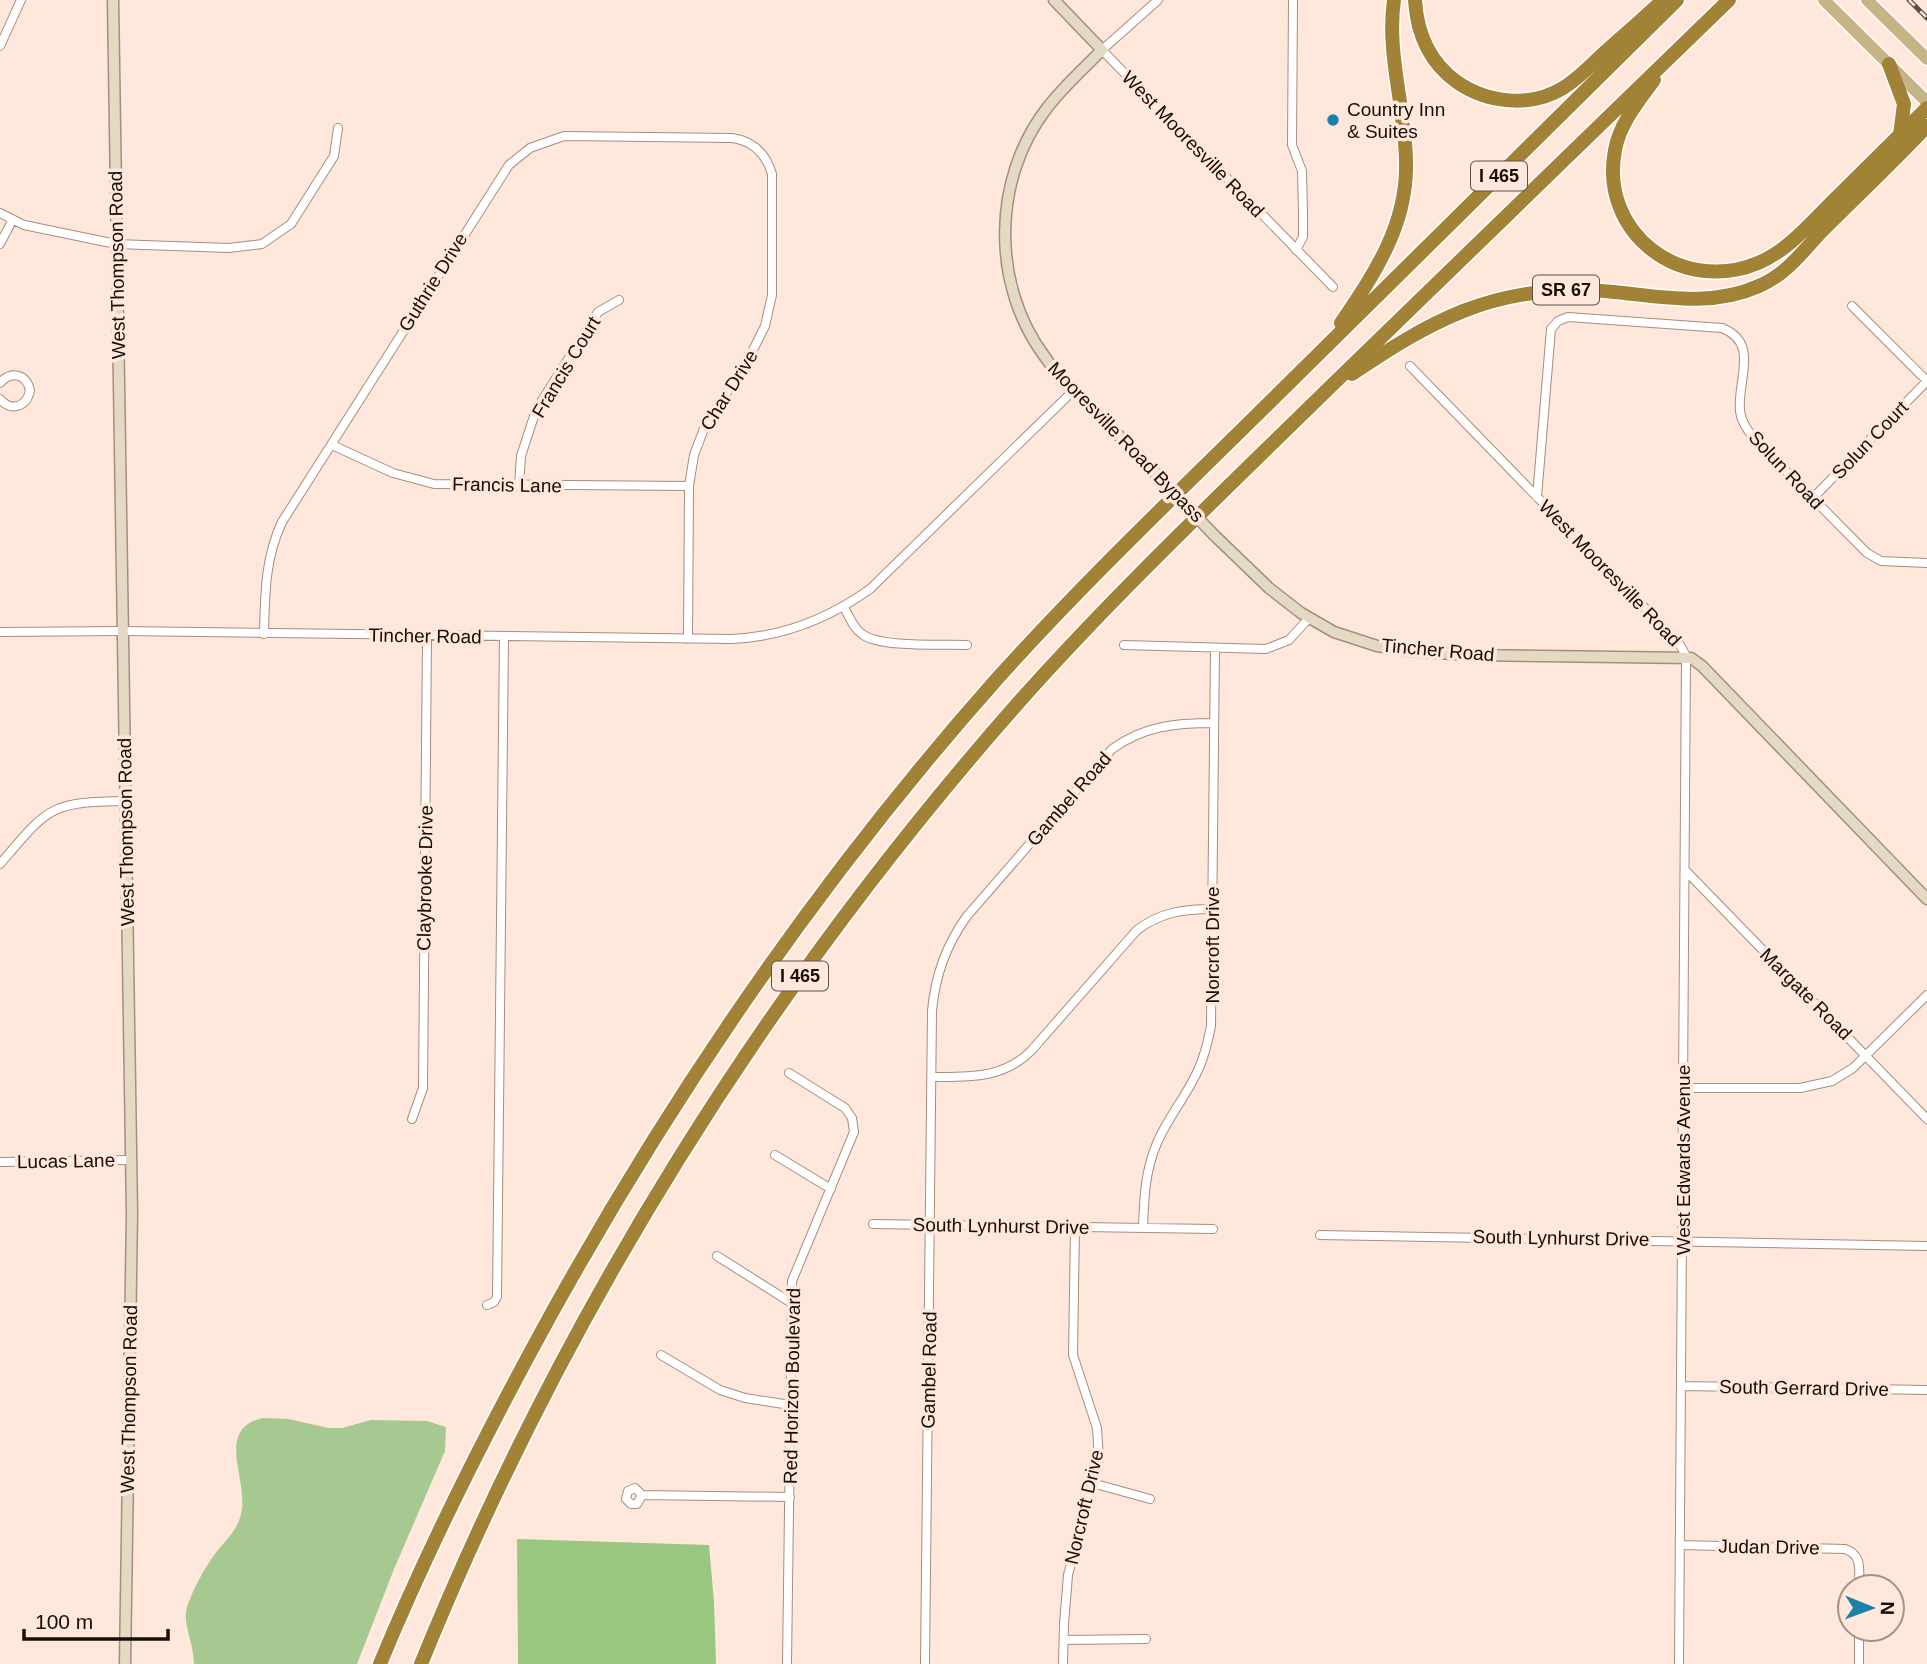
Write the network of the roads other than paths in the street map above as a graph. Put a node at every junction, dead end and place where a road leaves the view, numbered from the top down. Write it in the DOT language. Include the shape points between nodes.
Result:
graph roads {
  1 [pos="21,0"];
  2 [pos="113,0"];
  3 [pos="1054,0"];
  4 [pos="1158,0"];
  5 [pos="1293,0"];
  6 [pos="1394,0"];
  7 [pos="1415,0"];
  8 [pos="1664,0"];
  9 [pos="1677,0"];
  10 [pos="1729,0"];
  11 [pos="1824,0"];
  12 [pos="1867,0"];
  13 [pos="0,46"];
  14 [pos="1102,50"];
  15 [pos="1675,51"];
  16 [pos="1927,59"];
  17 [pos="1889,64"];
  18 [pos="1927,102"];
  19 [pos="1927,108"];
  20 [pos="1927,126"];
  21 [pos="338,128"];
  22 [pos="1900,135"];
  23 [pos="1927,141"];
  24 [pos="757,148"];
  25 [pos="1901,153"];
  26 [pos="0,213"];
  27 [pos="12,221"];
  28 [pos="0,244"];
  29 [pos="116,244"];
  30 [pos="1296,250"];
  31 [pos="1332,287"];
  32 [pos="619,300"];
  33 [pos="1852,306"];
  34 [pos="1320,353"];
  35 [pos="1410,366"];
  36 [pos="1,378"];
  37 [pos="1927,381"];
  38 [pos="1074,390"];
  39 [pos="1325,392"];
  40 [pos="0,399"];
  41 [pos="332,444"];
  42 [pos="519,486"];
  43 [pos="689,486"];
  44 [pos="1537,497"];
  45 [pos="1812,499"];
  46 [pos="1927,563"];
  47 [pos="844,607"];
  48 [pos="1309,618"];
  49 [pos="123,631"];
  50 [pos="0,632"];
  51 [pos="264,634"];
  52 [pos="427,636"];
  53 [pos="504,637"];
  54 [pos="688,639"];
  55 [pos="967,645"];
  56 [pos="1124,645"];
  57 [pos="1215,649"];
  58 [pos="1686,656"];
  59 [pos="1214,723"];
  60 [pos="126,801"];
  61 [pos="0,864"];
  62 [pos="1685,870"];
  63 [pos="1927,899"];
  64 [pos="1212,909"];
  65 [pos="1927,995"];
  66 [pos="1866,1054"];
  67 [pos="789,1073"];
  68 [pos="932,1077"];
  69 [pos="1684,1088"];
  70 [pos="412,1119"];
  71 [pos="1927,1119"];
  72 [pos="775,1155"];
  73 [pos="131,1160"];
  74 [pos="0,1162"];
  75 [pos="831,1189"];
  76 [pos="873,1224"];
  77 [pos="930,1225"];
  78 [pos="1074,1227"];
  79 [pos="1143,1228"];
  80 [pos="1213,1229"];
  81 [pos="1320,1235"];
  82 [pos="1682,1241"];
  83 [pos="1927,1246"];
  84 [pos="717,1256"];
  85 [pos="790,1302"];
  86 [pos="487,1305"];
  87 [pos="662,1356"];
  88 [pos="1681,1386"];
  89 [pos="1927,1390"];
  90 [pos="790,1405"];
  91 [pos="1092,1483"];
  92 [pos="642,1495"];
  93 [pos="790,1497"];
  94 [pos="1150,1499"];
  95 [pos="1680,1545"];
  96 [pos="1859,1573"];
  97 [pos="1146,1639"];
  98 [pos="1064,1640"];
  99 [pos="1859,1643"];
  100 [pos="125,1664"];
  101 [pos="380,1664"];
  102 [pos="421,1664"];
  103 [pos="787,1664"];
  104 [pos="925,1664"];
  105 [pos="1063,1664"];
  106 [pos="1679,1664"];
  107 [pos="1858,1664"];
  1 -- 13 [label="street"];
  2 -- 29 [label="main road, West Thompson Road"];
  3 -- 14 [label="main road, West Mooresville Road"];
  4 -- 14 [label="street"];
  5 -- 30 [label="street" via="1292,145 1302,171 1303,214 1303,237"];
  6 -- 34 [label="highway" via="1392,38 1406,162 1403,202 1378,268"];
  7 -- 8 [label="highway" via="1421,36 1439,67 1465,88 1520,101 1564,88"];
  9 -- 34 [label="highway, I 465"];
  10 -- 15 [label="highway, I 465"];
  11 -- 17 [label="main road"];
  12 -- 16 [label="main road"];
  14 -- 30 [label="street, West Mooresville Road"];
  14 -- 38 [label="main road, Mooresville Road Bypass" via="1047,108 1032,131 1013,176 1006,208 1005,251 1017,304 1038,347"];
  15 -- 22 [label="highway" via="1623,126 1615,149 1613,182 1623,214 1642,242 1685,268 1727,272 1768,259"];
  15 -- 39 [label="highway, I 465"];
  17 -- 18 [label="main road"];
  17 -- 22 [label="highway" via="1905,104"];
  19 -- 22 [label="highway"];
  20 -- 25 [label="highway, SR 67"];
  21 -- 29 [label="street" via="334,156 290,224 262,244"];
  23 -- 25 [label="highway"];
  24 -- 41 [label="street, Guthrie Drive" via="732,138 578,136 551,139 526,150 498,179"];
  24 -- 43 [label="street, Char Drive" via="772,174 771,304 758,343 705,426"];
  25 -- 39 [label="highway, SR 67" via="1788,269 1758,287 1700,300 1573,290 1537,292 1469,307 1429,325"];
  26 -- 27 [label="street"];
  27 -- 28 [label="street"];
  27 -- 29 [label="street"];
  29 -- 49 [label="main road, West Thompson Road"];
  30 -- 31 [label="street, West Mooresville Road"];
  32 -- 42 [label="street, Francis Court" via="598,312 536,410 521,456"];
  33 -- 37 [label="street"];
  34 -- 101 [label="highway, I 465" via="1011,664 884,813 781,949 685,1089 569,1283 488,1431"];
  35 -- 44 [label="street, West Mooresville Road"];
  36 -- 40 [label="street" via="23,377 30,393 19,406"];
  37 -- 45 [label="street, Solun Court"];
  38 -- 47 [label="street, Tincher Road" via="883,578"];
  38 -- 48 [label="main road, Mooresville Road Bypass, bridge" via="1269,588"];
  39 -- 102 [label="highway, I 465" via="1116,598 1018,704 908,834 806,968 674,1166 580,1329 492,1501"];
  41 -- 42 [label="street, Francis Lane" via="393,473 434,484"];
  41 -- 51 [label="street, Guthrie Drive" via="273,544 266,568"];
  42 -- 43 [label="street, Francis Lane"];
  43 -- 54 [label="street, Char Drive"];
  44 -- 45 [label="street, Solun Road" via="1551,329 1568,317 1722,328 1735,333 1744,346 1740,414 1747,430"];
  44 -- 58 [label="street, West Mooresville Road" via="1679,643"];
  45 -- 46 [label="street, Solun Road" via="1881,561"];
  47 -- 54 [label="street, Tincher Road" via="771,635"];
  47 -- 55 [label="street" via="857,630 874,640"];
  48 -- 57 [label="street" via="1292,638 1276,647"];
  48 -- 58 [label="main road, Tincher Road" via="1352,638 1412,651"];
  49 -- 50 [label="street, Tincher Road"];
  49 -- 51 [label="street, Tincher Road"];
  49 -- 60 [label="main road, West Thompson Road"];
  51 -- 52 [label="street, Tincher Road"];
  52 -- 53 [label="street, Tincher Road"];
  52 -- 70 [label="street, Claybrooke Drive" via="423,1088"];
  53 -- 54 [label="street, Tincher Road"];
  53 -- 86 [label="street" via="497,1284 496,1300"];
  56 -- 57 [label="street"];
  57 -- 59 [label="street, Norcroft Drive"];
  58 -- 62 [label="street, West Edwards Avenue"];
  58 -- 63 [label="main road, West Mooresville Road" via="1702,666"];
  59 -- 64 [label="street, Norcroft Drive"];
  59 -- 68 [label="street, Gambel Road" via="1160,726 1115,747 962,923 940,968 932,1011"];
  60 -- 61 [label="street" via="78,802 52,810"];
  60 -- 73 [label="main road, West Thompson Road"];
  62 -- 66 [label="street, Margate Road"];
  62 -- 69 [label="street, West Edwards Avenue"];
  64 -- 68 [label="street" via="1174,912 1137,930 1018,1063 989,1075"];
  64 -- 79 [label="street, Norcroft Drive" via="1212,1018 1206,1048 1151,1161"];
  65 -- 66 [label="street"];
  66 -- 69 [label="street" via="1842,1076 1811,1087"];
  66 -- 71 [label="street, Margate Road"];
  67 -- 75 [label="street, Red Horizon Boulevard" via="845,1108 853,1120 853,1137"];
  68 -- 77 [label="street, Gambel Road"];
  69 -- 82 [label="street, West Edwards Avenue"];
  72 -- 75 [label="street"];
  73 -- 74 [label="street, Lucas Lane"];
  73 -- 100 [label="main road, West Thompson Road"];
  75 -- 85 [label="street, Red Horizon Boulevard" via="796,1269"];
  76 -- 77 [label="street, South Lynhurst Drive"];
  77 -- 78 [label="street, South Lynhurst Drive"];
  77 -- 104 [label="street, Gambel Road"];
  78 -- 79 [label="street, South Lynhurst Drive"];
  78 -- 91 [label="street, Norcroft Drive" via="1073,1349 1097,1428 1099,1458"];
  79 -- 80 [label="street, South Lynhurst Drive"];
  81 -- 82 [label="street, South Lynhurst Drive"];
  82 -- 83 [label="street, South Lynhurst Drive"];
  82 -- 88 [label="street, West Edwards Avenue"];
  84 -- 85 [label="street"];
  85 -- 90 [label="street, Red Horizon Boulevard"];
  87 -- 90 [label="street" via="720,1390"];
  88 -- 89 [label="street, South Gerrard Drive"];
  88 -- 95 [label="street, West Edwards Avenue"];
  90 -- 93 [label="street, Red Horizon Boulevard"];
  91 -- 94 [label="street"];
  91 -- 98 [label="street, Norcroft Drive" via="1068,1575"];
  92 -- 93 [label="street"];
  93 -- 103 [label="street, Red Horizon Boulevard"];
  95 -- 96 [label="street, Judan Drive" via="1845,1549 1856,1555"];
  95 -- 106 [label="street, West Edwards Avenue"];
  97 -- 98 [label="street"];
  98 -- 105 [label="street, Norcroft Drive"];
  99 -- 107 [label="street"];
}
